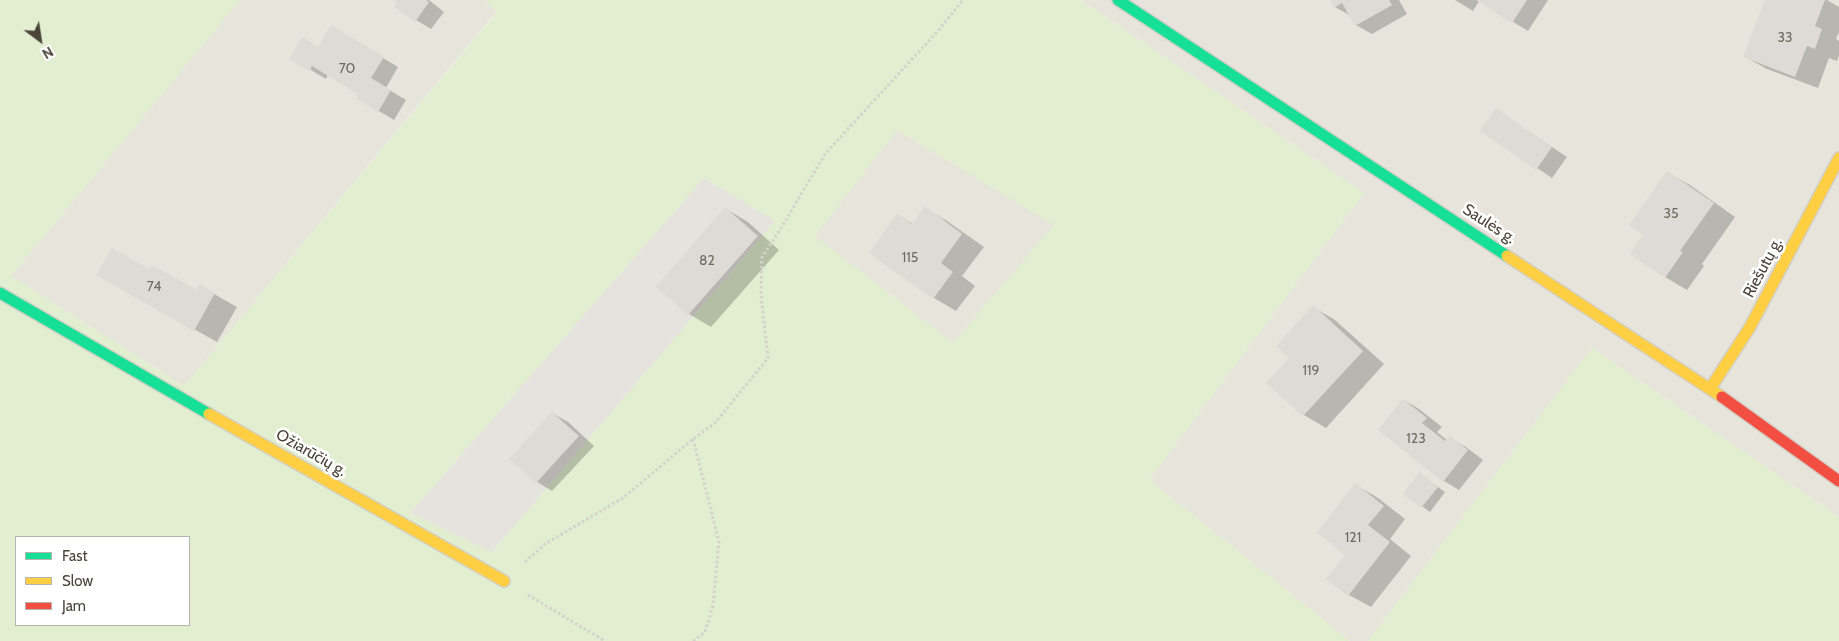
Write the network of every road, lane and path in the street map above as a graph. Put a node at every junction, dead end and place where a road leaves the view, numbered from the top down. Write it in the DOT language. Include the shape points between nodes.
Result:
graph roads {
  1 [pos="963,0"];
  2 [pos="1118,0"];
  3 [pos="1839,158"];
  4 [pos="0,293"];
  5 [pos="1710,389"];
  6 [pos="693,439"];
  7 [pos="1839,481"];
  8 [pos="504,581"];
  9 [pos="605,641"];
  10 [pos="693,641"];
  1 -- 6 [label="path" via="826,154 762,257 761,295 768,358 715,423"];
  2 -- 5 [label="street, Saulės g."];
  3 -- 5 [label="street, Riešutų g." via="1750,326"];
  4 -- 8 [label="street, Ožiarūčių g."];
  5 -- 7 [label="street, Saulės g."];
  6 -- 8 [label="path" via="623,498 545,544"];
  6 -- 10 [label="path" via="719,542 712,605 705,632"];
  8 -- 9 [label="path"];
}
